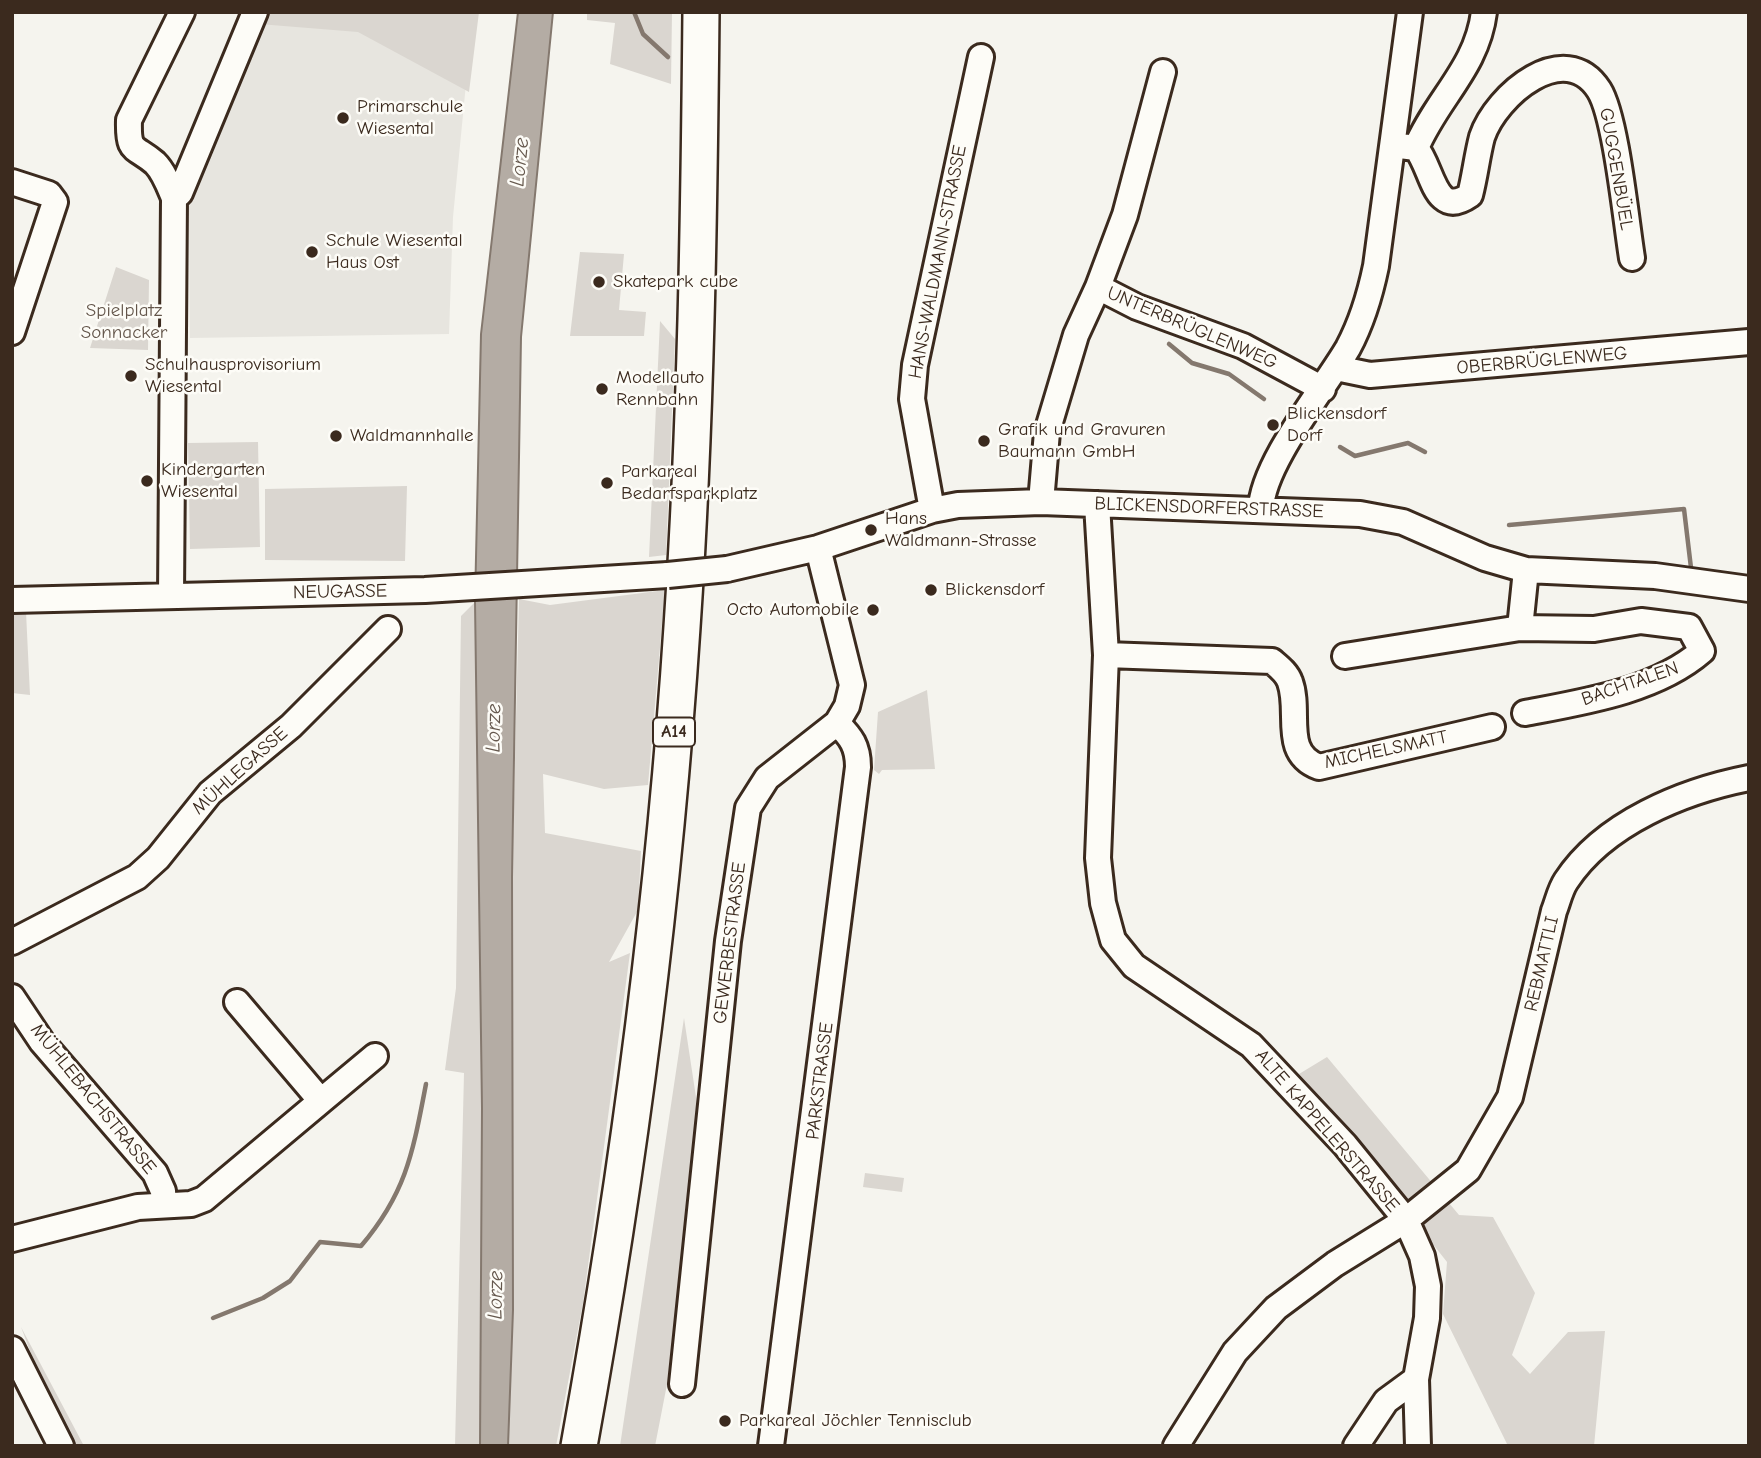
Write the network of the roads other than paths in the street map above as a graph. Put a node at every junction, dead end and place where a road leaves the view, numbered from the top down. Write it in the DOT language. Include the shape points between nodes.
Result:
graph roads {
  1 [pos="182,12"];
  2 [pos="255,12"];
  3 [pos="701,12"];
  4 [pos="724,12"];
  5 [pos="1410,12"];
  6 [pos="1484,12"];
  7 [pos="981,57"];
  8 [pos="1163,72"];
  9 [pos="1405,147"];
  10 [pos="12,182"];
  11 [pos="174,198"];
  12 [pos="1632,258"];
  13 [pos="1098,287"];
  14 [pos="12,332"];
  15 [pos="1749,342"];
  16 [pos="1336,368"];
  17 [pos="1323,389"];
  18 [pos="1041,502"];
  19 [pos="1097,505"];
  20 [pos="1261,509"];
  21 [pos="932,510"];
  22 [pos="818,548"];
  23 [pos="1527,570"];
  24 [pos="668,575"];
  25 [pos="1749,589"];
  26 [pos="171,596"];
  27 [pos="12,600"];
  28 [pos="1520,628"];
  29 [pos="388,629"];
  30 [pos="1106,655"];
  31 [pos="1345,656"];
  32 [pos="1525,712"];
  33 [pos="836,723"];
  34 [pos="1492,727"];
  35 [pos="1749,778"];
  36 [pos="12,942"];
  37 [pos="12,997"];
  38 [pos="237,1002"];
  39 [pos="376,1056"];
  40 [pos="321,1101"];
  41 [pos="164,1205"];
  42 [pos="1406,1220"];
  43 [pos="12,1239"];
  44 [pos="12,1349"];
  45 [pos="1416,1379"];
  46 [pos="682,1384"];
  47 [pos="61,1446"];
  48 [pos="579,1446"];
  49 [pos="602,1446"];
  50 [pos="771,1446"];
  51 [pos="1177,1446"];
  52 [pos="1356,1446"];
  53 [pos="1418,1446"];
  1 -- 11 [label="street" via="129,120 128,138 136,152 155,163"];
  2 -- 11 [label="street" via="180,193"];
  3 -- 48 [label="highway, A14" via="695,391 676,720 635,1094"];
  4 -- 49 [label="highway, A14" via="715,432 693,778 656,1112"];
  5 -- 9 [label="street"];
  6 -- 9 [label="street" via="1475,52"];
  7 -- 21 [label="street, HANS-WALDMANN-STRASSE" via="915,365 912,399"];
  8 -- 13 [label="street, UNTERBRÜGLENWEG" via="1125,215"];
  9 -- 12 [label="street, GUGGENBÜEL" via="1425,159 1438,195 1447,202 1460,203 1470,195 1483,136 1497,109 1551,68 1574,68 1587,76 1606,106"];
  9 -- 16 [label="street" via="1368,304"];
  10 -- 14 [label="street" via="49,194 55,202"];
  11 -- 26 [label="street"];
  13 -- 17 [label="street, UNTERBRÜGLENWEG" via="1149,312 1243,346"];
  13 -- 18 [label="street, UNTERBRÜGLENWEG" via="1076,335 1046,432"];
  15 -- 16 [label="street, OBERBRÜGLENWEG" via="1370,375"];
  16 -- 17 [label="street"];
  17 -- 20 [label="street" via="1265,482"];
  18 -- 19 [label="street, BLICKENSDORFERSTRASSE"];
  18 -- 21 [label="street, BLICKENSDORFERSTRASSE"];
  19 -- 20 [label="street, BLICKENSDORFERSTRASSE"];
  19 -- 30 [label="street, ALTE KAPPELERSTRASSE"];
  20 -- 23 [label="street, BLICKENSDORFERSTRASSE" via="1360,514 1403,523 1485,558"];
  21 -- 22 [label="street, BLICKENSDORFERSTRASSE"];
  22 -- 24 [label="street, BLICKENSDORFERSTRASSE, bridge" via="727,569"];
  22 -- 33 [label="street, GEWERBESTRASSE" via="852,685 847,706"];
  23 -- 25 [label="street, BLICKENSDORFERSTRASSE" via="1655,576"];
  23 -- 28 [label="street"];
  24 -- 26 [label="street, NEUGASSE" via="464,589"];
  26 -- 27 [label="street, NEUGASSE"];
  28 -- 31 [label="street, BACHTALEN"];
  28 -- 32 [label="street, BACHTALEN" via="1594,629 1641,621 1677,625 1689,627 1702,651 1685,666 1632,687"];
  29 -- 36 [label="street, MÜHLEGASSE" via="291,726 210,793 137,877"];
  30 -- 34 [label="street, MICHELSMATT" via="1272,661 1290,683 1297,750 1319,767"];
  30 -- 42 [label="street, ALTE KAPPELERSTRASSE" via="1098,859 1113,940 1134,966 1251,1045 1345,1145"];
  33 -- 46 [label="street, GEWERBESTRASSE" via="767,778 748,808 728,942"];
  33 -- 50 [label="street, PARKSTRASSE" via="858,749 858,767"];
  35 -- 42 [label="street, REBMATTLI" via="1676,799 1628,824 1590,852 1565,883 1554,911 1510,1097 1468,1170"];
  37 -- 41 [label="street, MÜHLEBACHSTRASSE" via="43,1042 155,1173"];
  38 -- 40 [label="street"];
  39 -- 40 [label="street, MÜHLEBACHSTRASSE"];
  40 -- 41 [label="street, MÜHLEBACHSTRASSE" via="204,1199"];
  41 -- 43 [label="street, MÜHLEBACHSTRASSE" via="138,1207"];
  42 -- 45 [label="street, ALTE KAPPELERSTRASSE" via="1422,1256 1428,1286"];
  42 -- 51 [label="street, REBMATTLI" via="1276,1308 1235,1352"];
  44 -- 47 [label="street"];
  45 -- 52 [label="street" via="1386,1401"];
  45 -- 53 [label="street, ALTE KAPPELERSTRASSE"];
}
